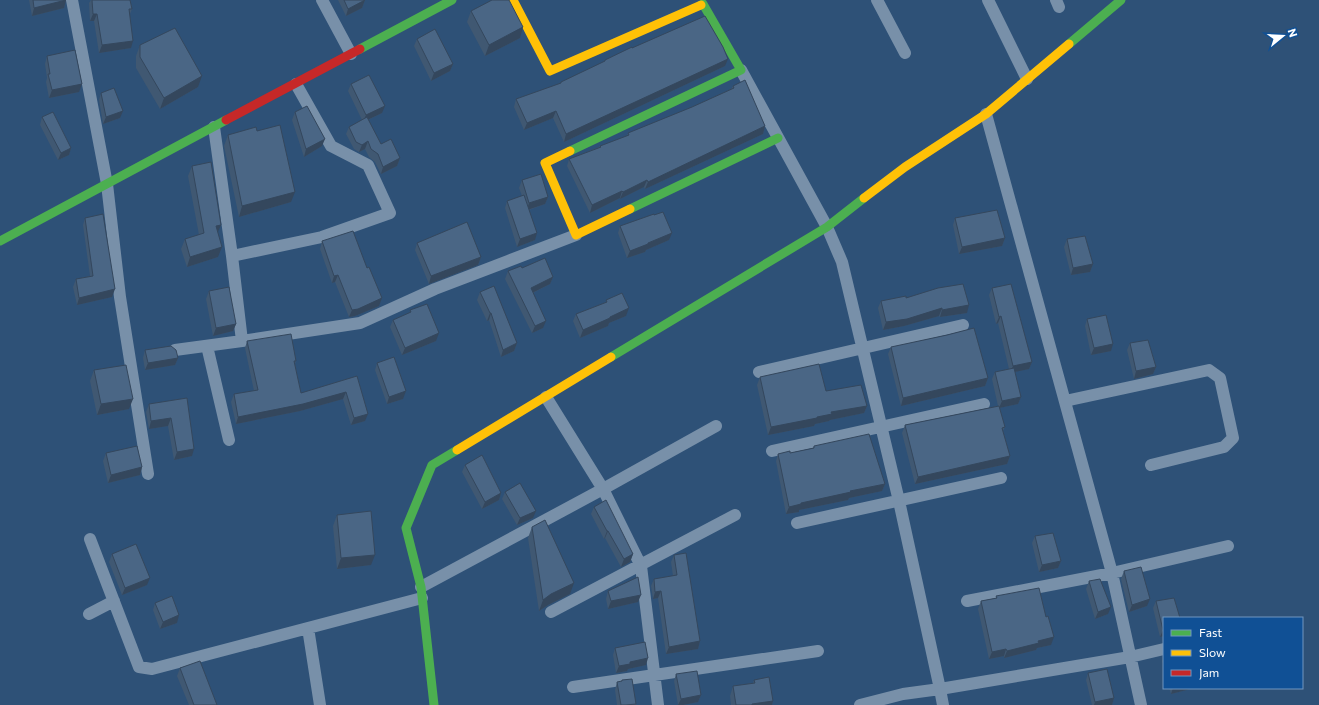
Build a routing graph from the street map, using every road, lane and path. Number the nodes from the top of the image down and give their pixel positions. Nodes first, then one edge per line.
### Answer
1 (72, 0) edge
2 (322, 0) edge
3 (452, 0) edge
4 (513, 0) edge
5 (877, 0) edge
6 (988, 0) edge
7 (1121, 0) edge
8 (707, 2) edge
9 (905, 53) dead end
10 (352, 54) junction
11 (741, 70) junction
12 (1027, 79) junction
13 (296, 84) junction
14 (986, 114) junction
15 (214, 127) junction
16 (778, 138) junction
17 (107, 184) junction
18 (827, 227) junction
19 (576, 235) junction
20 (0, 242) edge
21 (232, 256) junction
22 (963, 325) dead end
23 (242, 341) junction
24 (207, 346) junction
25 (863, 348) junction
26 (175, 350) edge
27 (759, 372) dead end
28 (546, 396) junction
29 (1065, 401) junction
30 (984, 404) dead end
31 (716, 426) dead end
32 (882, 427) junction
33 (229, 440) dead end
34 (772, 451) dead end
35 (1151, 465) dead end
36 (148, 474) dead end
37 (1001, 478) dead end
38 (603, 489) junction
39 (899, 501) junction
40 (735, 515) dead end
41 (797, 523) dead end
42 (90, 539) dead end
43 (1228, 546) dead end
44 (641, 566) junction
45 (1112, 573) junction
46 (421, 592) junction
47 (967, 601) dead end
48 (114, 602) junction
49 (551, 612) dead end
50 (89, 614) dead end
51 (308, 628) junction
52 (1163, 649) edge
53 (818, 651) dead end
54 (1130, 657) junction
55 (654, 676) junction
56 (573, 687) dead end
57 (940, 689) junction
58 (320, 705) edge
59 (434, 705) edge
60 (658, 705) edge
61 (860, 705) edge
62 (943, 705) edge
63 (1141, 705) edge

1 - 17 street
2 - 10 street
3 - 10 street
4 - 8 street
5 - 9 street
6 - 12 street
7 - 12 street
8 - 11 street
10 - 13 street
11 - 16 street
11 - 19 street
12 - 14 street
13 - 15 street
13 - 21 street
14 - 18 street
14 - 29 street
15 - 17 street
15 - 21 street
16 - 18 street
16 - 19 street
17 - 20 street
17 - 36 street
18 - 25 street
18 - 28 street
19 - 23 street
21 - 23 street
22 - 25 street
23 - 24 street
24 - 26 street
24 - 33 street
25 - 27 street
25 - 32 street
28 - 38 street
28 - 46 street
29 - 35 street
29 - 45 street
30 - 32 street
31 - 38 street
32 - 34 street
32 - 39 street
37 - 39 street
38 - 44 street
38 - 46 street
39 - 41 street
39 - 57 street
40 - 44 street
42 - 48 street
43 - 45 street
44 - 49 street
44 - 55 street
45 - 47 street
45 - 54 street
46 - 51 street
46 - 59 street
48 - 50 street
48 - 51 street
51 - 58 street
52 - 54 street
53 - 55 street
54 - 57 street
54 - 63 street
55 - 56 street
55 - 60 street
57 - 61 street
57 - 62 street

